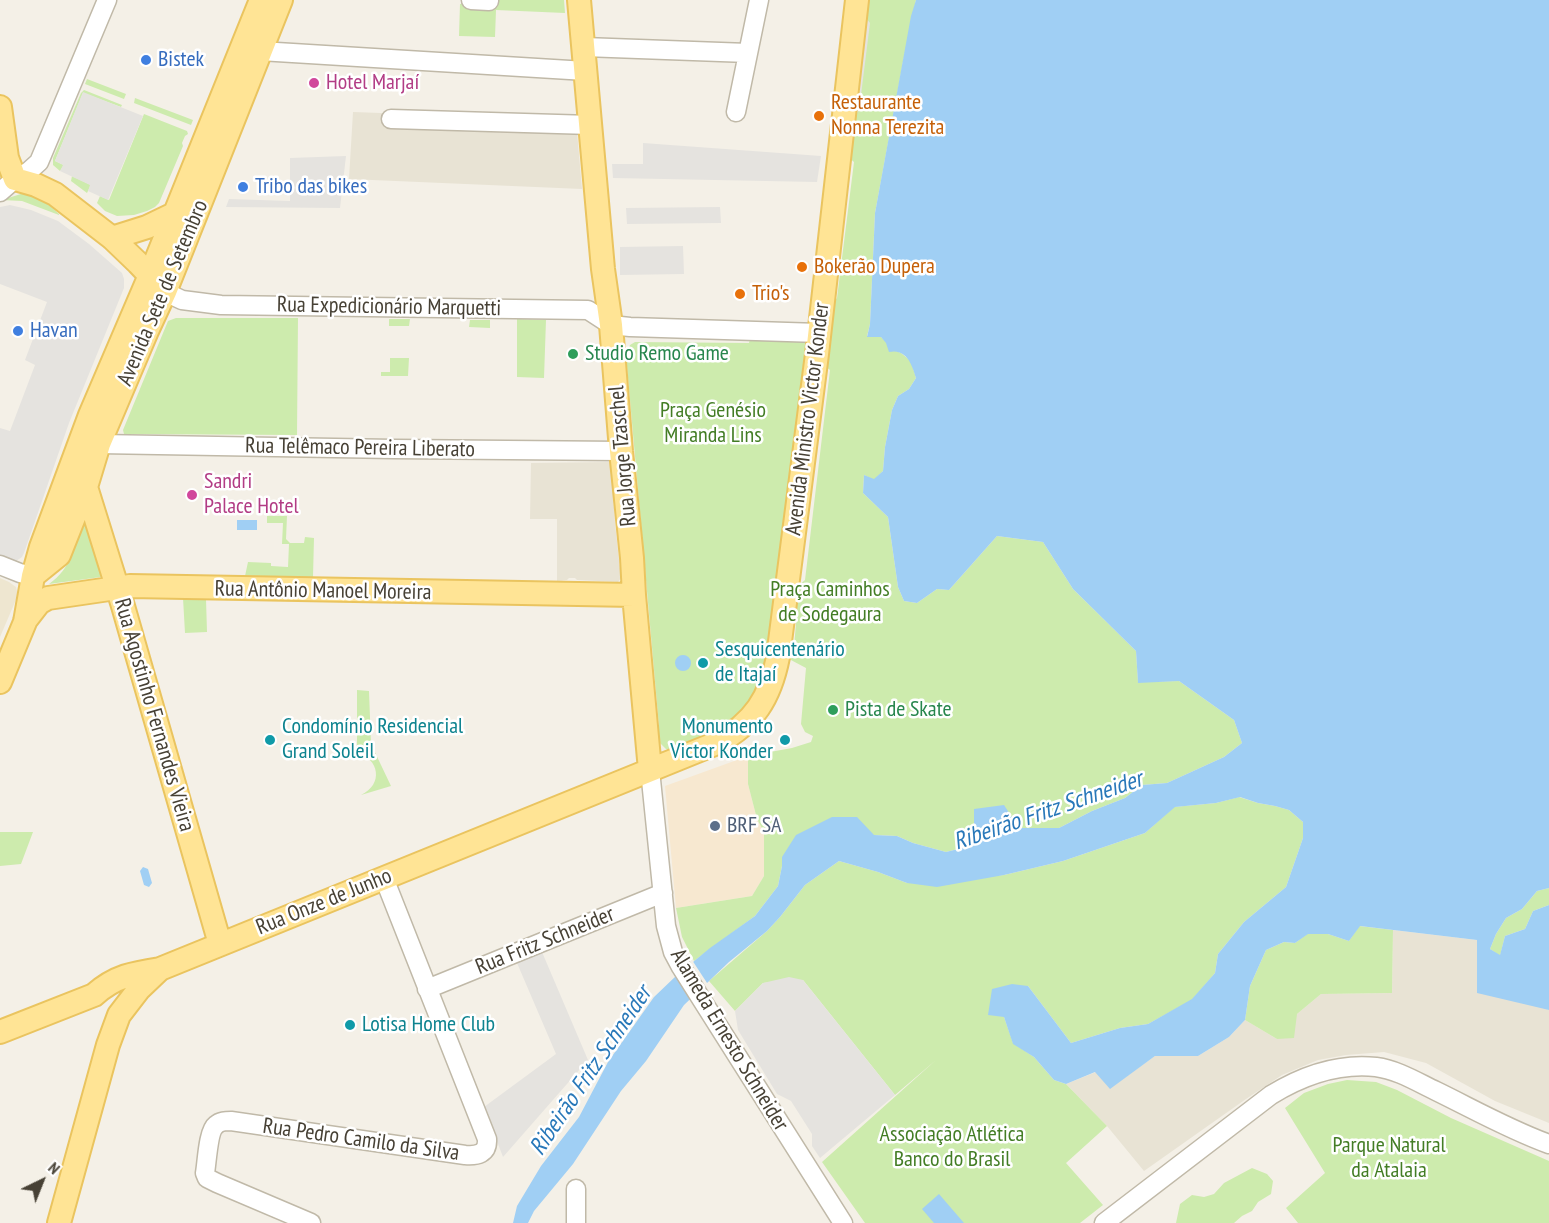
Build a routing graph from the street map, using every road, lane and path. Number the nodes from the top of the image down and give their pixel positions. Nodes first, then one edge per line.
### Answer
1 (107, 0) edge
2 (261, 0) edge
3 (281, 0) edge
4 (471, 0) edge
5 (489, 0) edge
6 (579, 0) edge
7 (759, 0) edge
8 (858, 0) edge
9 (584, 47) junction
10 (260, 51) junction
11 (748, 53) junction
12 (586, 71) junction
13 (0, 107) edge
14 (736, 112) dead end
15 (391, 119) dead end
16 (591, 125) junction
17 (4, 171) edge
18 (174, 214) junction
19 (112, 238) junction
20 (150, 275) junction
21 (165, 292) junction
22 (611, 325) junction
23 (819, 333) junction
24 (99, 444) junction
25 (621, 451) junction
26 (86, 487) junction
27 (0, 565) edge
28 (33, 576) junction
29 (117, 588) junction
30 (634, 596) junction
31 (25, 622) junction
32 (0, 682) edge
33 (650, 770) junction
34 (384, 878) junction
35 (663, 893) junction
36 (220, 944) junction
37 (160, 969) junction
38 (427, 989) junction
39 (94, 995) junction
40 (119, 1015) junction
41 (0, 1032) edge
42 (1549, 1144) edge
43 (576, 1189) dead end
44 (59, 1223) edge
45 (311, 1223) edge
46 (576, 1223) edge
47 (843, 1223) edge
48 (1104, 1223) edge

1 - 17 street
2 - 18 main road, Avenida Sete de Setembro
3 - 10 main road, Avenida Sete de Setembro
4 - 5 street
6 - 9 main road, Rua Jorge Tzaschel
7 - 11 street
8 - 23 main road, Avenida Ministro Victor Konder
9 - 11 street
9 - 12 main road, Rua Jorge Tzaschel
10 - 12 street
10 - 21 main road, Avenida Sete de Setembro
11 - 14 street
12 - 16 main road, Rua Jorge Tzaschel
13 - 17 main road
15 - 16 street
16 - 22 main road, Rua Jorge Tzaschel
17 - 19 main road
18 - 19 main road
18 - 20 main road, Avenida Sete de Setembro
19 - 20 main road
20 - 21 main road
20 - 28 main road, Avenida Sete de Setembro
21 - 22 street, Rua Expedicionário Marquetti
21 - 24 main road, Avenida Sete de Setembro
22 - 23 street
22 - 25 main road, Rua Jorge Tzaschel
23 - 33 main road, Avenida Ministro Victor Konder
24 - 25 street, Rua Telêmaco Pereira Liberato
24 - 26 main road, Avenida Sete de Setembro
25 - 30 main road, Rua Jorge Tzaschel
26 - 28 main road, Avenida Sete de Setembro
26 - 29 main road, Rua Agostinho Fernandes Vieira
27 - 28 street
28 - 31 main road, Avenida Sete de Setembro
29 - 30 main road, Rua Antônio Manoel Moreira
29 - 31 main road, Rua Antônio Manoel Moreira
29 - 36 main road, Rua Agostinho Fernandes Vieira
30 - 33 main road, Rua Jorge Tzaschel
31 - 32 main road, Avenida Sete de Setembro
33 - 34 main road, Rua Onze de Junho
33 - 35 street, Alameda Ernesto Schneider
34 - 36 main road, Rua Onze de Junho
34 - 38 street, Rua Pedro Camilo da Silva
35 - 38 street, Rua Fritz Schneider
35 - 47 street, Alameda Ernesto Schneider
36 - 37 main road, Rua Onze de Junho
37 - 39 main road, Rua Onze de Junho
37 - 40 main road
38 - 45 street, Rua Pedro Camilo da Silva
39 - 40 main road
39 - 41 main road, Rua Onze de Junho
40 - 44 main road
42 - 48 street
43 - 46 street

